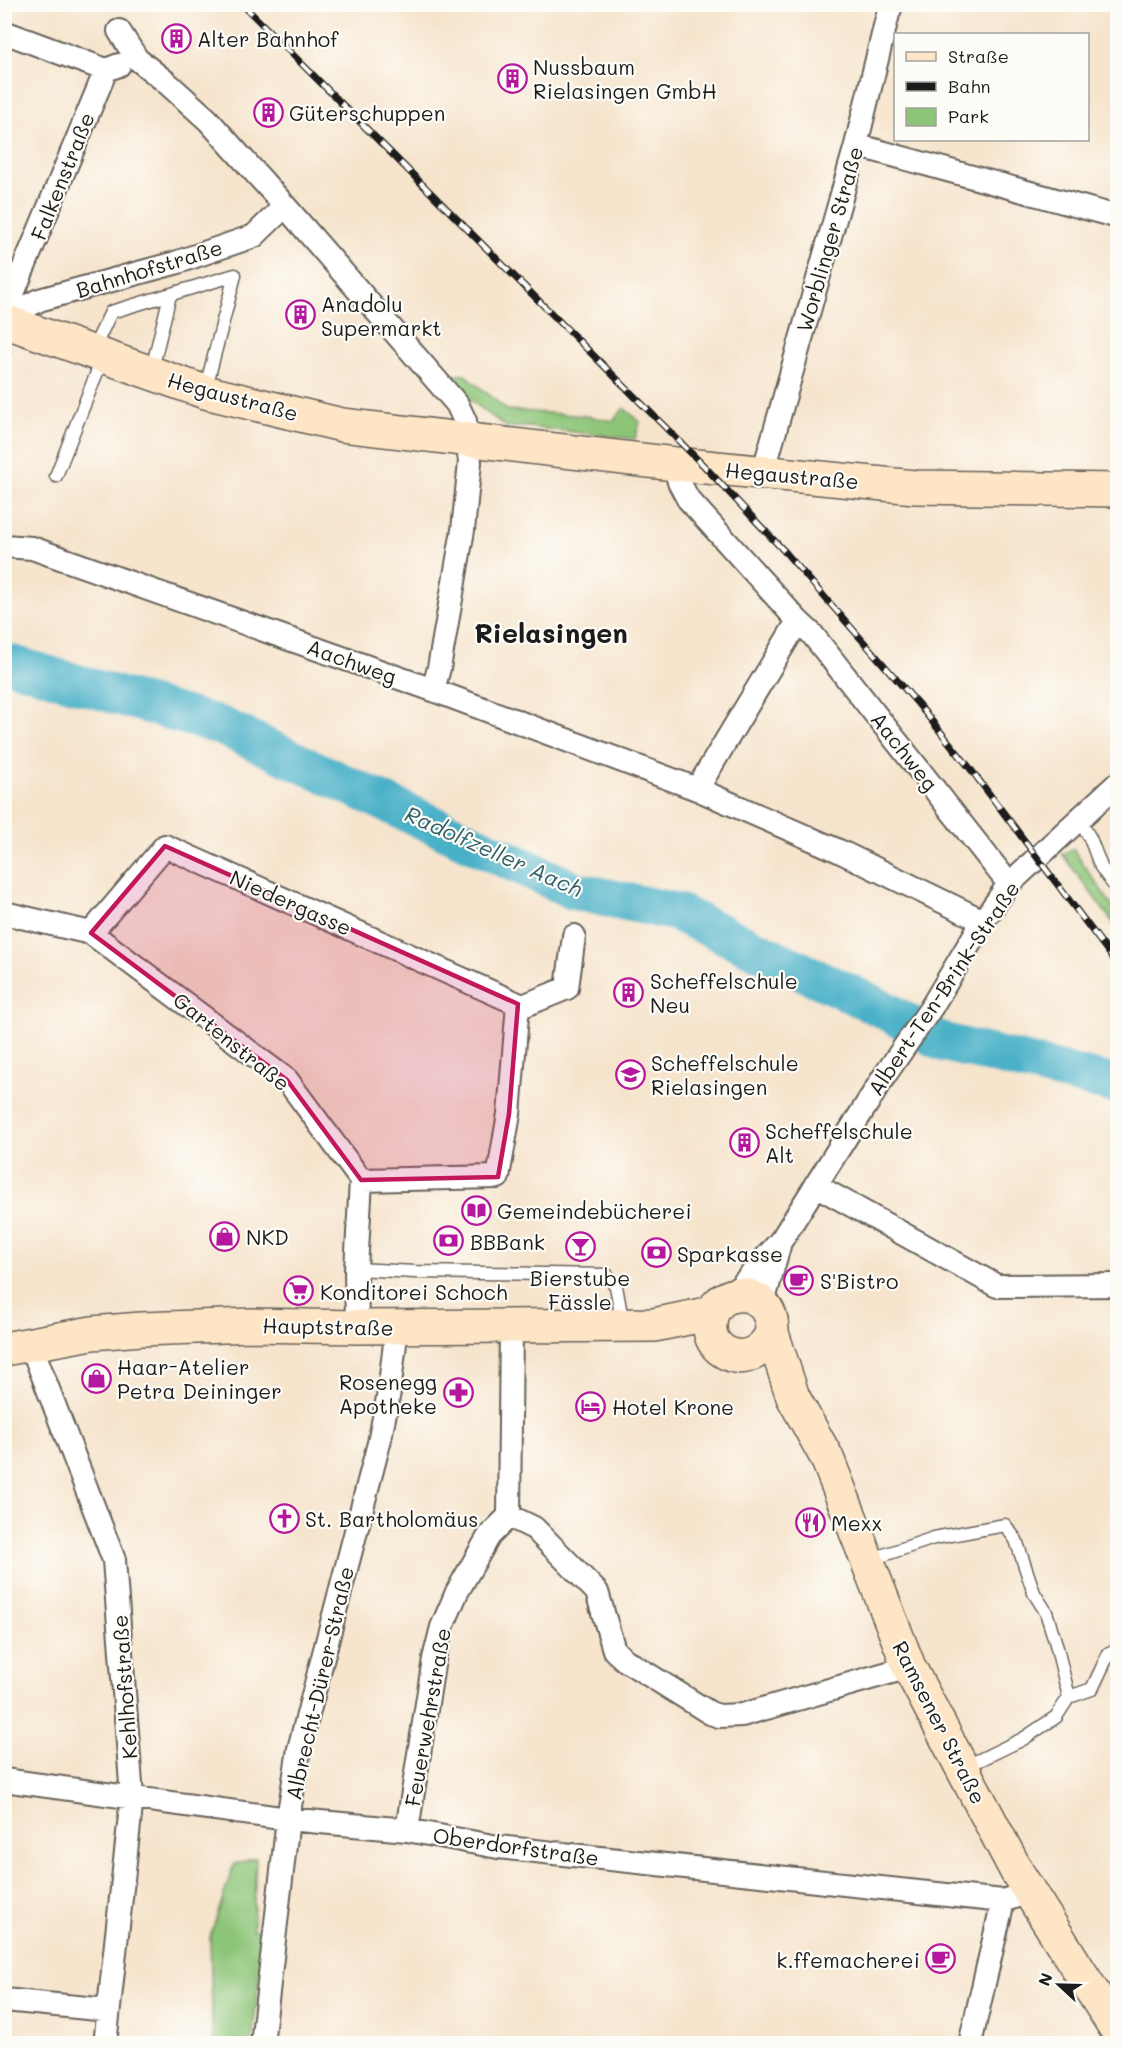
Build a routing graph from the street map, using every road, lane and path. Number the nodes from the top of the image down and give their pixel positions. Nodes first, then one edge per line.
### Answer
1 (892, 4) edge
2 (118, 31) dead end
3 (4, 32) edge
4 (137, 59) junction
5 (106, 70) junction
6 (856, 145) junction
7 (285, 206) junction
8 (1118, 217) edge
9 (170, 295) junction
10 (4, 318) edge
11 (97, 355) junction
12 (151, 374) junction
13 (205, 392) junction
14 (469, 440) junction
15 (675, 464) junction
16 (763, 473) junction
17 (56, 476) dead end
18 (1118, 490) edge
19 (4, 546) edge
20 (798, 621) junction
21 (433, 690) junction
22 (1118, 783) edge
23 (697, 789) junction
24 (1078, 818) junction
25 (1009, 884) junction
26 (1118, 891) edge
27 (4, 913) edge
28 (983, 921) junction
29 (91, 933) junction
30 (574, 936) dead end
31 (518, 1008) junction
32 (361, 1180) junction
33 (815, 1185) junction
34 (782, 1239) junction
35 (356, 1269) junction
36 (1118, 1285) edge
37 (739, 1324) junction
38 (639, 1325) junction
39 (511, 1326) junction
40 (357, 1327) junction
41 (397, 1327) junction
42 (18, 1347) edge
43 (509, 1516) junction
44 (867, 1561) junction
45 (1118, 1649) edge
46 (909, 1667) junction
47 (1069, 1697) junction
48 (962, 1769) junction
49 (4, 1780) edge
50 (132, 1797) junction
51 (288, 1819) junction
52 (407, 1830) junction
53 (1016, 1896) junction
54 (4, 2000) edge
55 (108, 2010) junction
56 (1118, 2032) edge
57 (105, 2043) edge
58 (262, 2043) edge
59 (970, 2043) edge

1 - 6 street, Worblinger Straße
2 - 4 street
3 - 5 street
4 - 5 street
4 - 7 street
5 - 10 street, Falkenstraße
6 - 8 street
6 - 16 street, Worblinger Straße
7 - 10 street, Bahnhofstraße
7 - 14 street
9 - 11 lane
9 - 12 lane
9 - 13 lane
10 - 11 main road, Hegaustraße
11 - 12 main road, Hegaustraße
11 - 17 lane
12 - 13 main road, Hegaustraße
13 - 14 main road, Hegaustraße
14 - 15 main road, Hegaustraße
14 - 21 street
15 - 16 main road, Hegaustraße
15 - 20 street, Aachweg
16 - 18 main road, Hegaustraße
19 - 21 street, Aachweg
20 - 23 street
20 - 25 street, Aachweg
21 - 23 street, Aachweg
22 - 24 street, Albert-Ten-Brink-Straße
23 - 28 street, Aachweg
24 - 25 street, Albert-Ten-Brink-Straße
24 - 26 lane
25 - 28 street, Albert-Ten-Brink-Straße
27 - 29 street, Gartenstraße
28 - 33 street, Albert-Ten-Brink-Straße
29 - 31 street, Niedergasse
29 - 32 street, Gartenstraße
30 - 31 street
31 - 32 street
32 - 35 street
33 - 34 street, Albert-Ten-Brink-Straße
33 - 36 street
34 - 37 street, Albert-Ten-Brink-Straße
34 - 37 street, Albert-Ten-Brink-Straße
35 - 38 lane
35 - 40 street
37 - 38 main road, Hauptstraße
37 - 44 main road, Ramsener Straße
38 - 39 main road, Hauptstraße
39 - 41 main road, Hauptstraße
39 - 43 street
40 - 41 main road, Hauptstraße
40 - 42 main road, Hauptstraße
41 - 51 street, Albrecht-Dürer-Straße
42 - 50 street, Kehlhofstraße
43 - 46 street
43 - 52 street, Feuerwehrstraße
44 - 46 main road, Ramsener Straße
44 - 47 lane
45 - 47 lane
46 - 48 main road, Ramsener Straße
47 - 48 lane
48 - 53 main road, Ramsener Straße
49 - 50 street, Oberdorfstraße
50 - 51 street, Oberdorfstraße
50 - 55 street, Kehlhofstraße
51 - 52 street, Oberdorfstraße
51 - 58 street, Albrecht-Dürer-Straße
52 - 53 street, Oberdorfstraße
53 - 56 main road, Ramsener Straße
53 - 59 street
54 - 55 street
55 - 57 street, Kehlhofstraße

